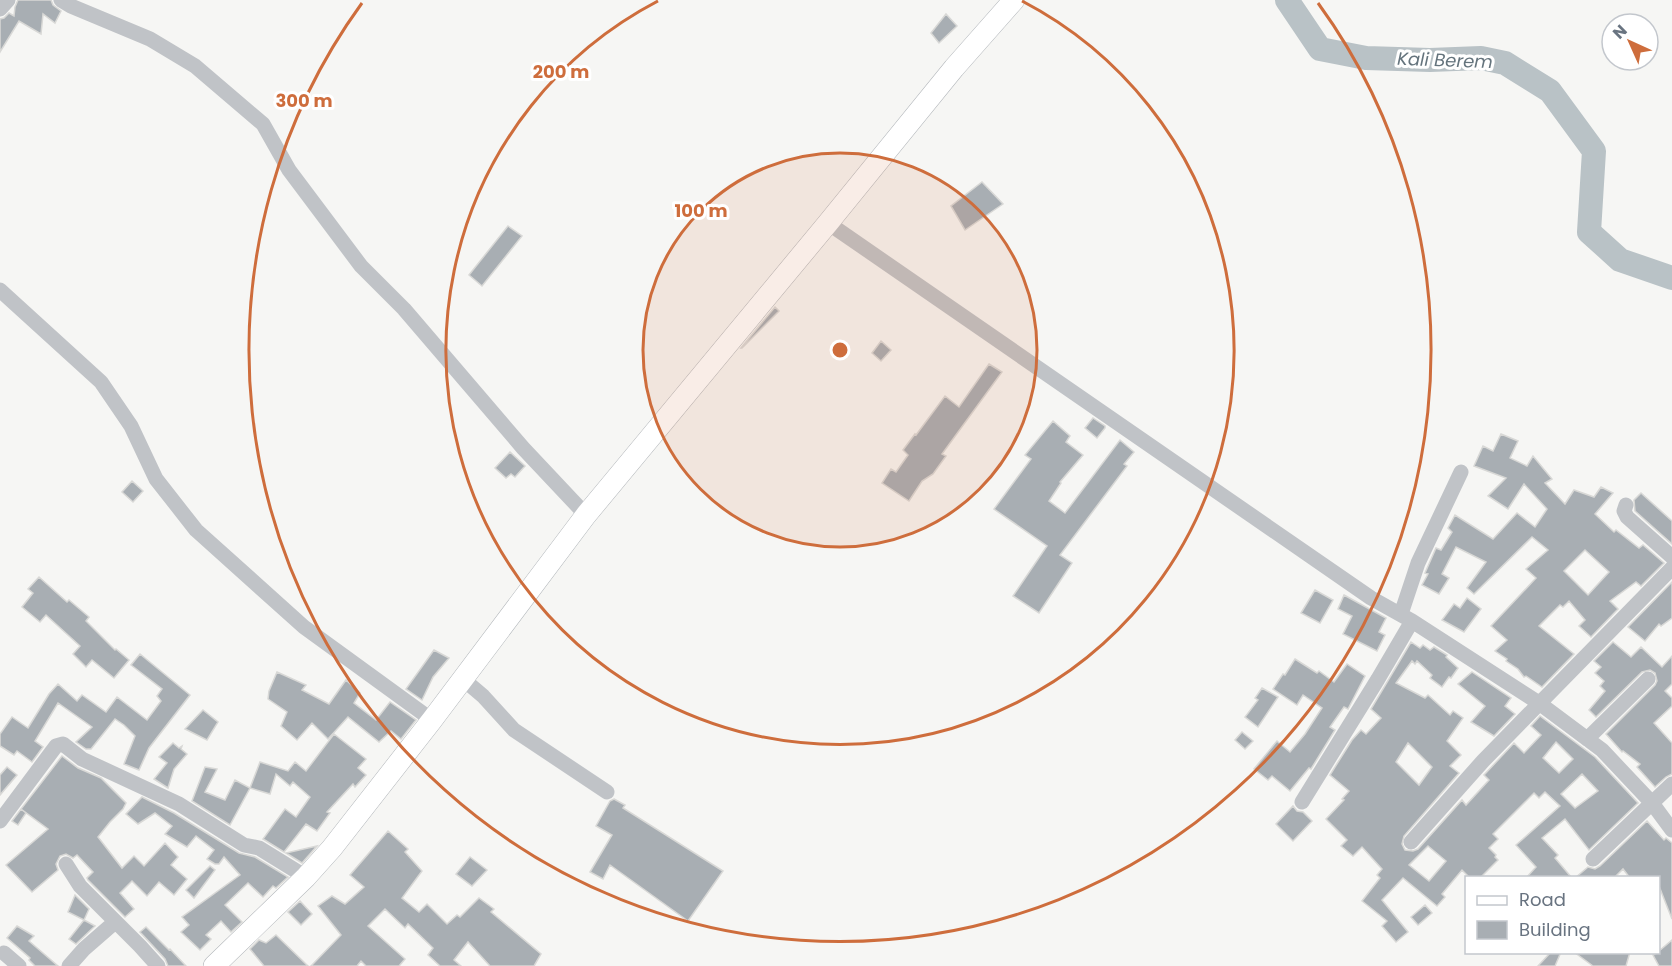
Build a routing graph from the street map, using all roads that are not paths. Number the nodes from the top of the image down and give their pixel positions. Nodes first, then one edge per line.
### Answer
1 (8, 0) edge
2 (61, 0) edge
3 (1014, 0) edge
4 (0, 9) edge
5 (828, 223) junction
6 (0, 290) edge
7 (1461, 472) dead end
8 (1626, 505) dead end
9 (586, 515) junction
10 (1672, 557) edge
11 (1672, 568) edge
12 (1407, 618) junction
13 (463, 679) junction
14 (1648, 679) dead end
15 (1539, 703) junction
16 (432, 720) junction
17 (1587, 739) junction
18 (1672, 784) edge
19 (607, 792) dead end
20 (1302, 802) dead end
21 (1652, 803) junction
22 (0, 821) edge
23 (1672, 830) edge
24 (1411, 842) dead end
25 (1593, 859) dead end
26 (66, 864) dead end
27 (306, 877) junction
28 (115, 922) junction
29 (4, 953) dead end
30 (19, 966) edge
31 (69, 966) edge
32 (158, 966) edge
33 (214, 966) edge

1 - 4 street
2 - 9 street
3 - 5 main road
5 - 9 main road
5 - 12 street
6 - 16 street
7 - 12 street
8 - 10 street
9 - 13 main road
11 - 15 street
12 - 15 street
12 - 20 street
13 - 16 main road
13 - 19 street
14 - 17 street
15 - 17 street
15 - 24 street
16 - 27 main road
17 - 21 street
18 - 21 street
21 - 23 street
21 - 25 street
22 - 27 street
26 - 28 street
27 - 33 main road
28 - 31 street
28 - 32 street
29 - 30 street

